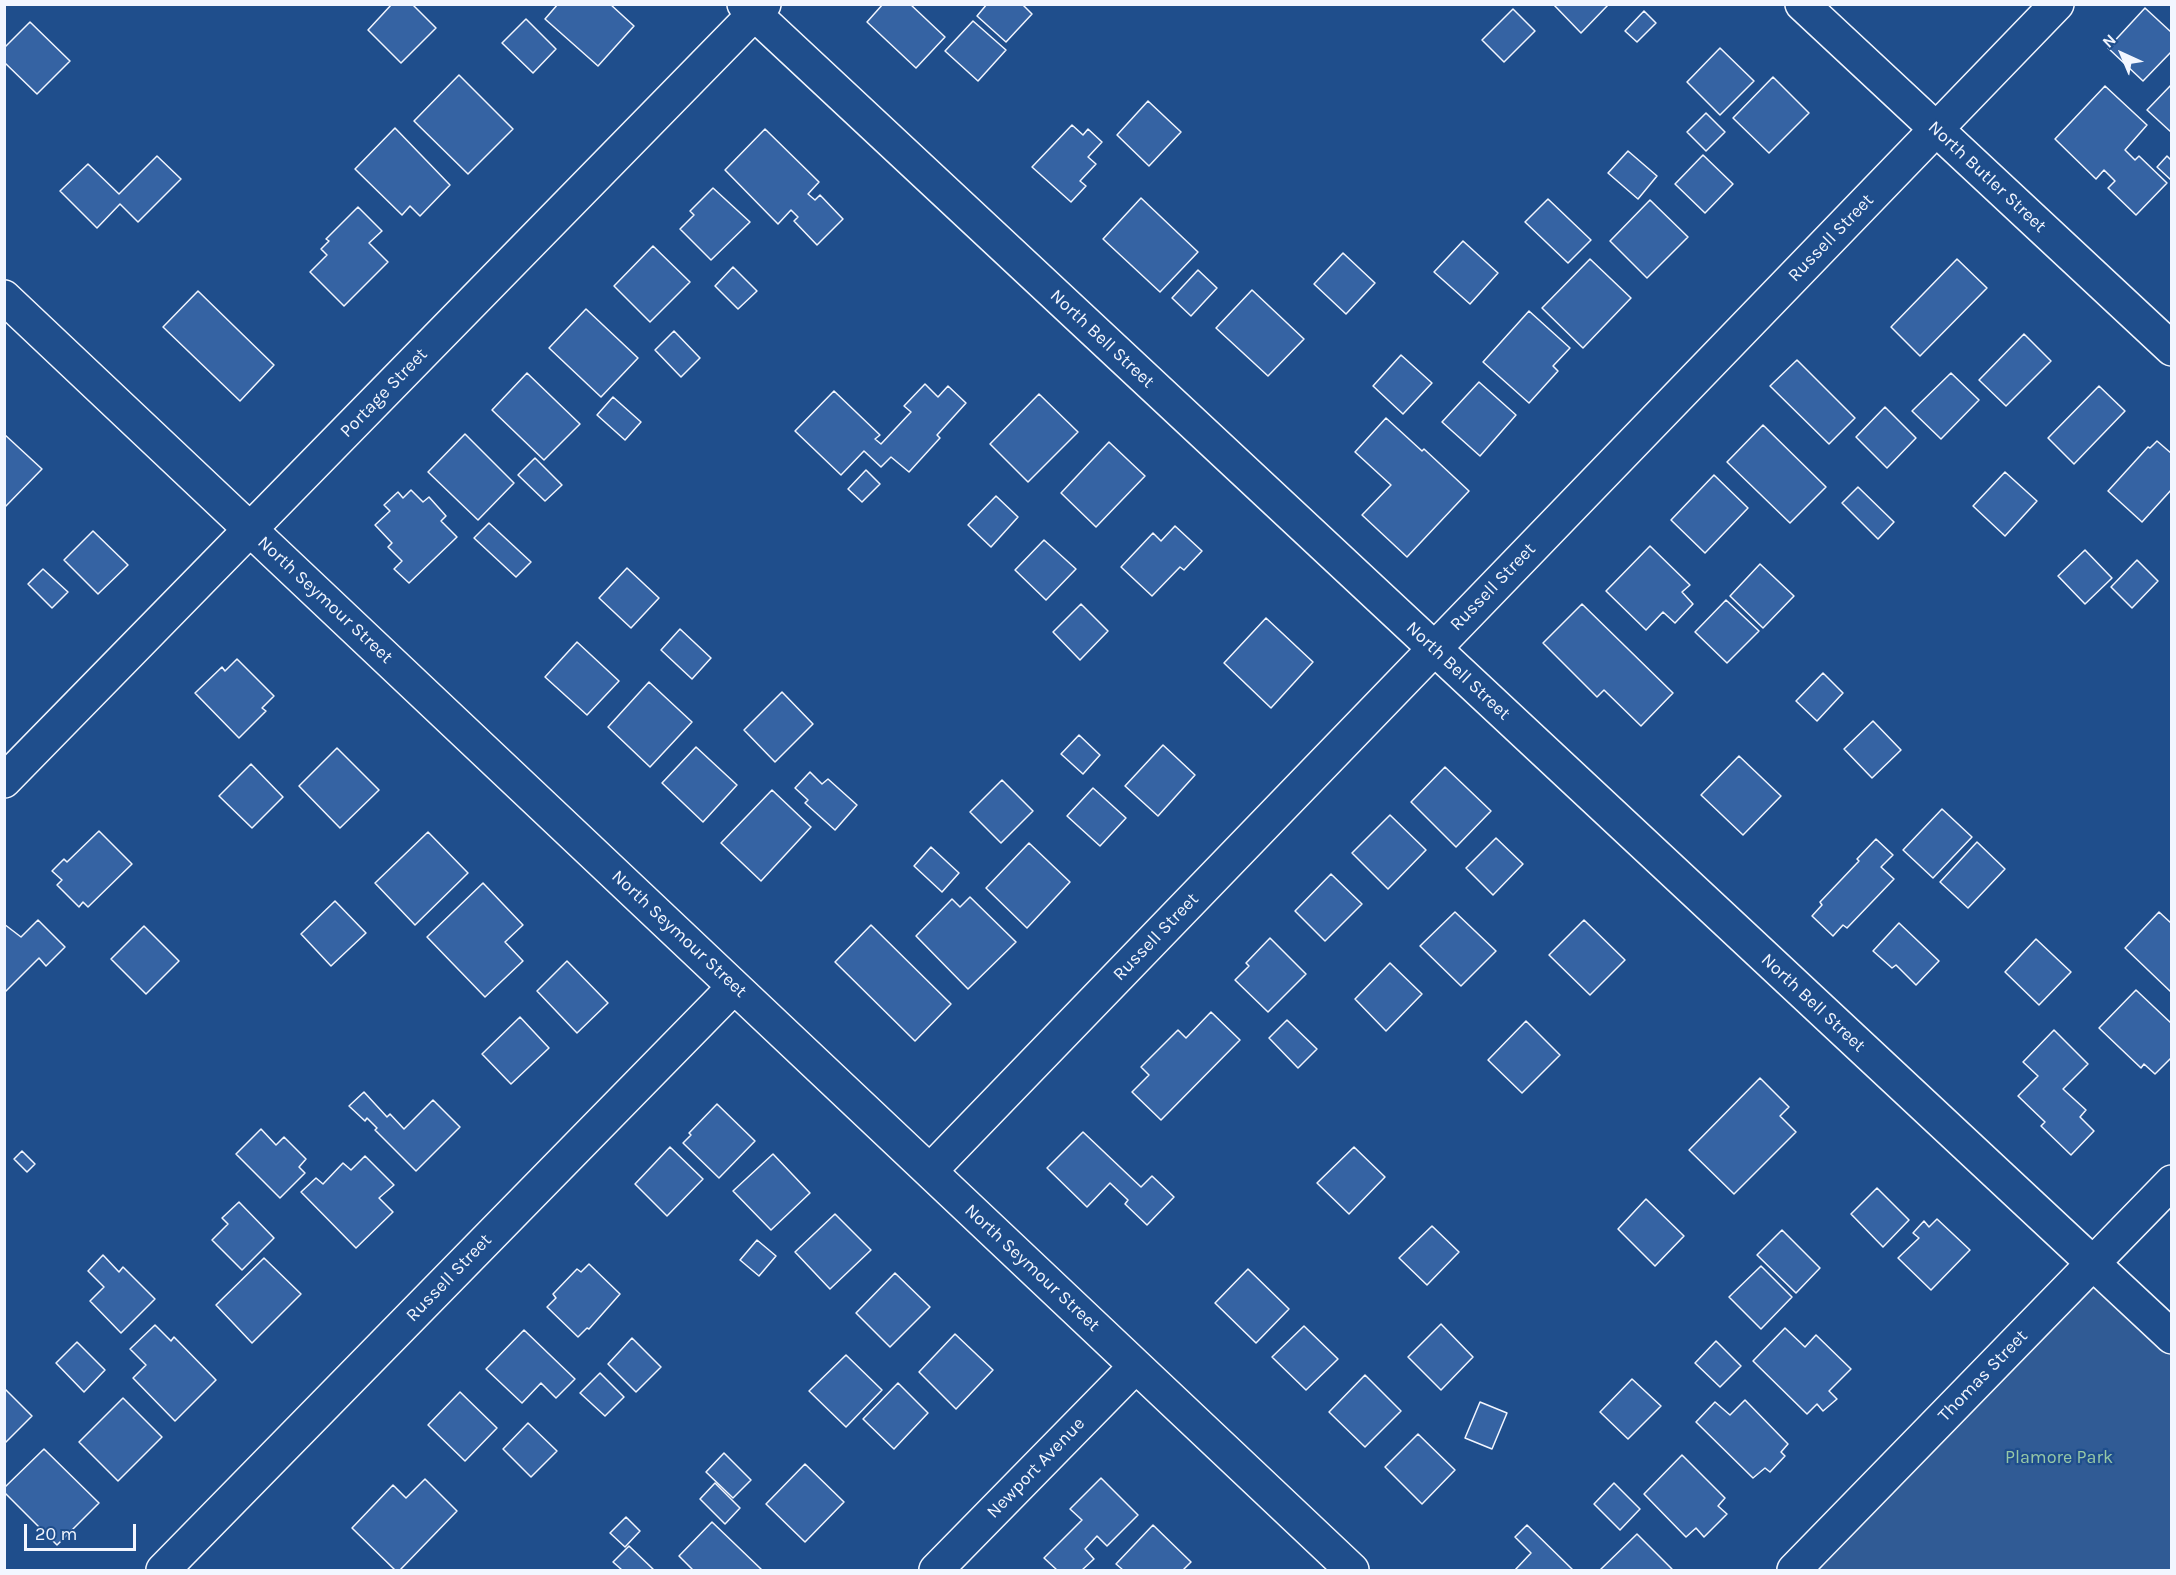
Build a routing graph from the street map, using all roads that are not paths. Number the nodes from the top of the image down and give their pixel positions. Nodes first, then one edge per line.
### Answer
1 (1802, 4) edge
2 (2057, 4) edge
3 (754, 8) edge
4 (1936, 130) junction
5 (4, 297) edge
6 (2172, 349) edge
7 (251, 530) junction
8 (1434, 649) junction
9 (4, 781) edge
10 (735, 987) junction
11 (930, 1171) junction
12 (2172, 1182) edge
13 (2092, 1263) junction
14 (2172, 1337) edge
15 (1136, 1366) junction
16 (163, 1570) edge
17 (936, 1570) edge
18 (1353, 1570) edge
19 (1794, 1570) edge

1 - 4 street, North Butler Street
2 - 4 street, Russell Street
3 - 7 street, Portage Street
3 - 8 street, North Bell Street
4 - 6 street, North Butler Street
4 - 8 street, Russell Street
5 - 7 street, North Seymour Street
7 - 9 street, Portage Street
7 - 10 street, North Seymour Street
8 - 11 street, Russell Street
8 - 13 street, North Bell Street
10 - 11 street, North Seymour Street
10 - 16 street, Russell Street
11 - 15 street, North Seymour Street
12 - 13 street, Thomas Street
13 - 14 street, North Bell Street
13 - 19 street, Thomas Street
15 - 17 street, Newport Avenue
15 - 18 street, North Seymour Street

